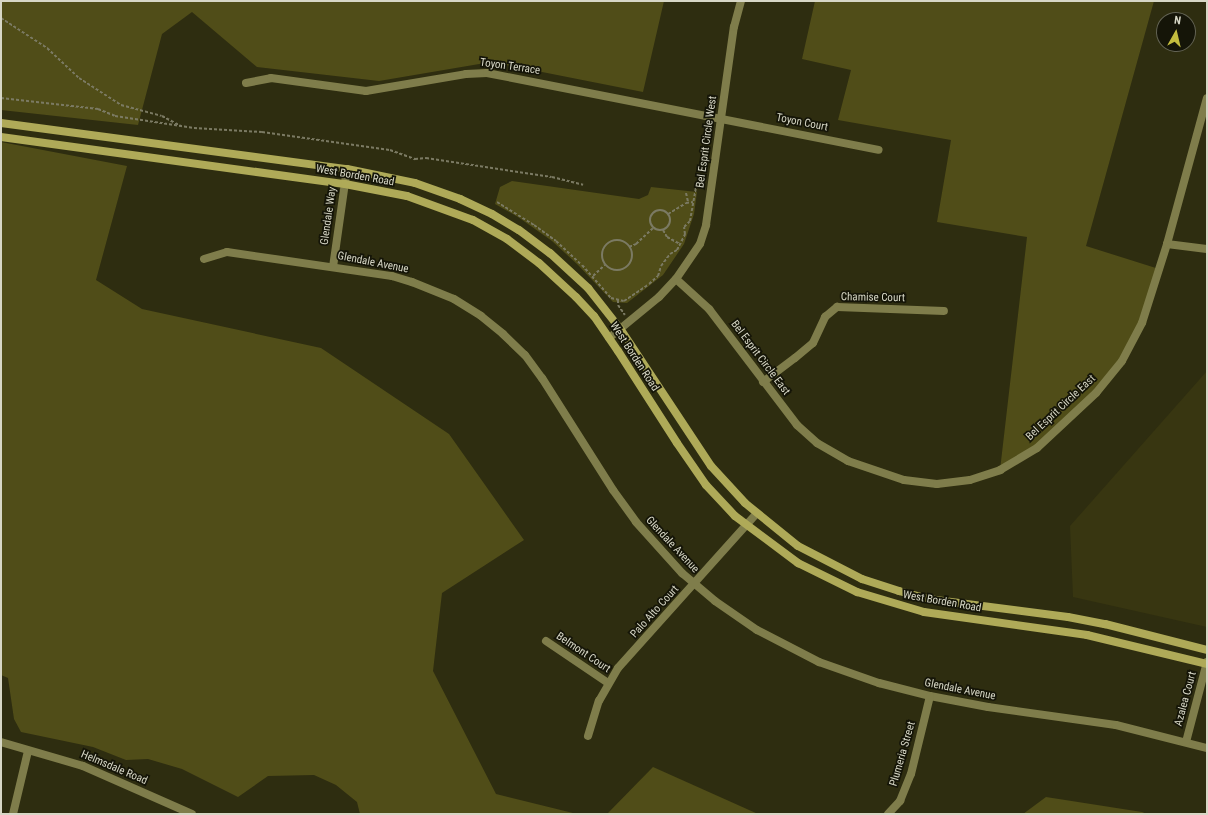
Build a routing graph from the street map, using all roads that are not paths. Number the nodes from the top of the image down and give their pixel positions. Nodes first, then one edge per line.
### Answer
1 (741, 1) edge
2 (246, 83) dead end
3 (1207, 98) edge
4 (722, 118) junction
5 (1, 123) edge
6 (1, 137) edge
7 (879, 150) dead end
8 (347, 169) junction
9 (345, 184) junction
10 (1167, 244) junction
11 (1207, 249) edge
12 (204, 258) dead end
13 (333, 267) junction
14 (676, 279) junction
15 (944, 311) dead end
16 (621, 330) junction
17 (609, 338) junction
18 (763, 382) junction
19 (756, 513) junction
20 (746, 525) junction
21 (694, 584) junction
22 (546, 641) dead end
23 (1207, 650) edge
24 (1207, 664) edge
25 (608, 683) junction
26 (930, 696) junction
27 (588, 736) dead end
28 (1, 742) edge
29 (1186, 742) junction
30 (1207, 748) edge
31 (28, 751) junction
32 (12, 814) edge
33 (192, 814) edge
34 (888, 814) edge

1 - 4 street, Bel Esprit Circle West
2 - 4 street, Toyon Terrace
3 - 10 street, Bel Esprit Circle East
4 - 7 street, Toyon Court
4 - 14 street, Bel Esprit Circle West
5 - 8 main road, West Borden Road
6 - 9 main road, West Borden Road
8 - 9 street, Glendale Way
8 - 16 main road, West Borden Road
9 - 13 street, Glendale Way
9 - 17 main road, West Borden Road
10 - 11 street
10 - 18 street, Bel Esprit Circle East
12 - 13 street, Glendale Avenue
13 - 21 street, Glendale Avenue
14 - 16 street, Bel Esprit Circle West
14 - 18 street, Bel Esprit Circle East
15 - 18 street, Chamise Court
16 - 17 street, Bel Esprit Circle West
16 - 19 main road, West Borden Road
17 - 20 main road, West Borden Road
19 - 20 street, Palo Alto Court
19 - 23 main road, West Borden Road
20 - 21 street, Palo Alto Court
20 - 24 main road, West Borden Road
21 - 25 street, Palo Alto Court
21 - 26 street, Glendale Avenue
22 - 25 street, Belmont Court
24 - 29 street, Azalea Court
25 - 27 street, Palo Alto Court
26 - 29 street, Glendale Avenue
26 - 34 street, Plumeria Street
28 - 31 street, Helmsdale Road
29 - 30 street, Glendale Avenue
31 - 32 street
31 - 33 street, Helmsdale Road

